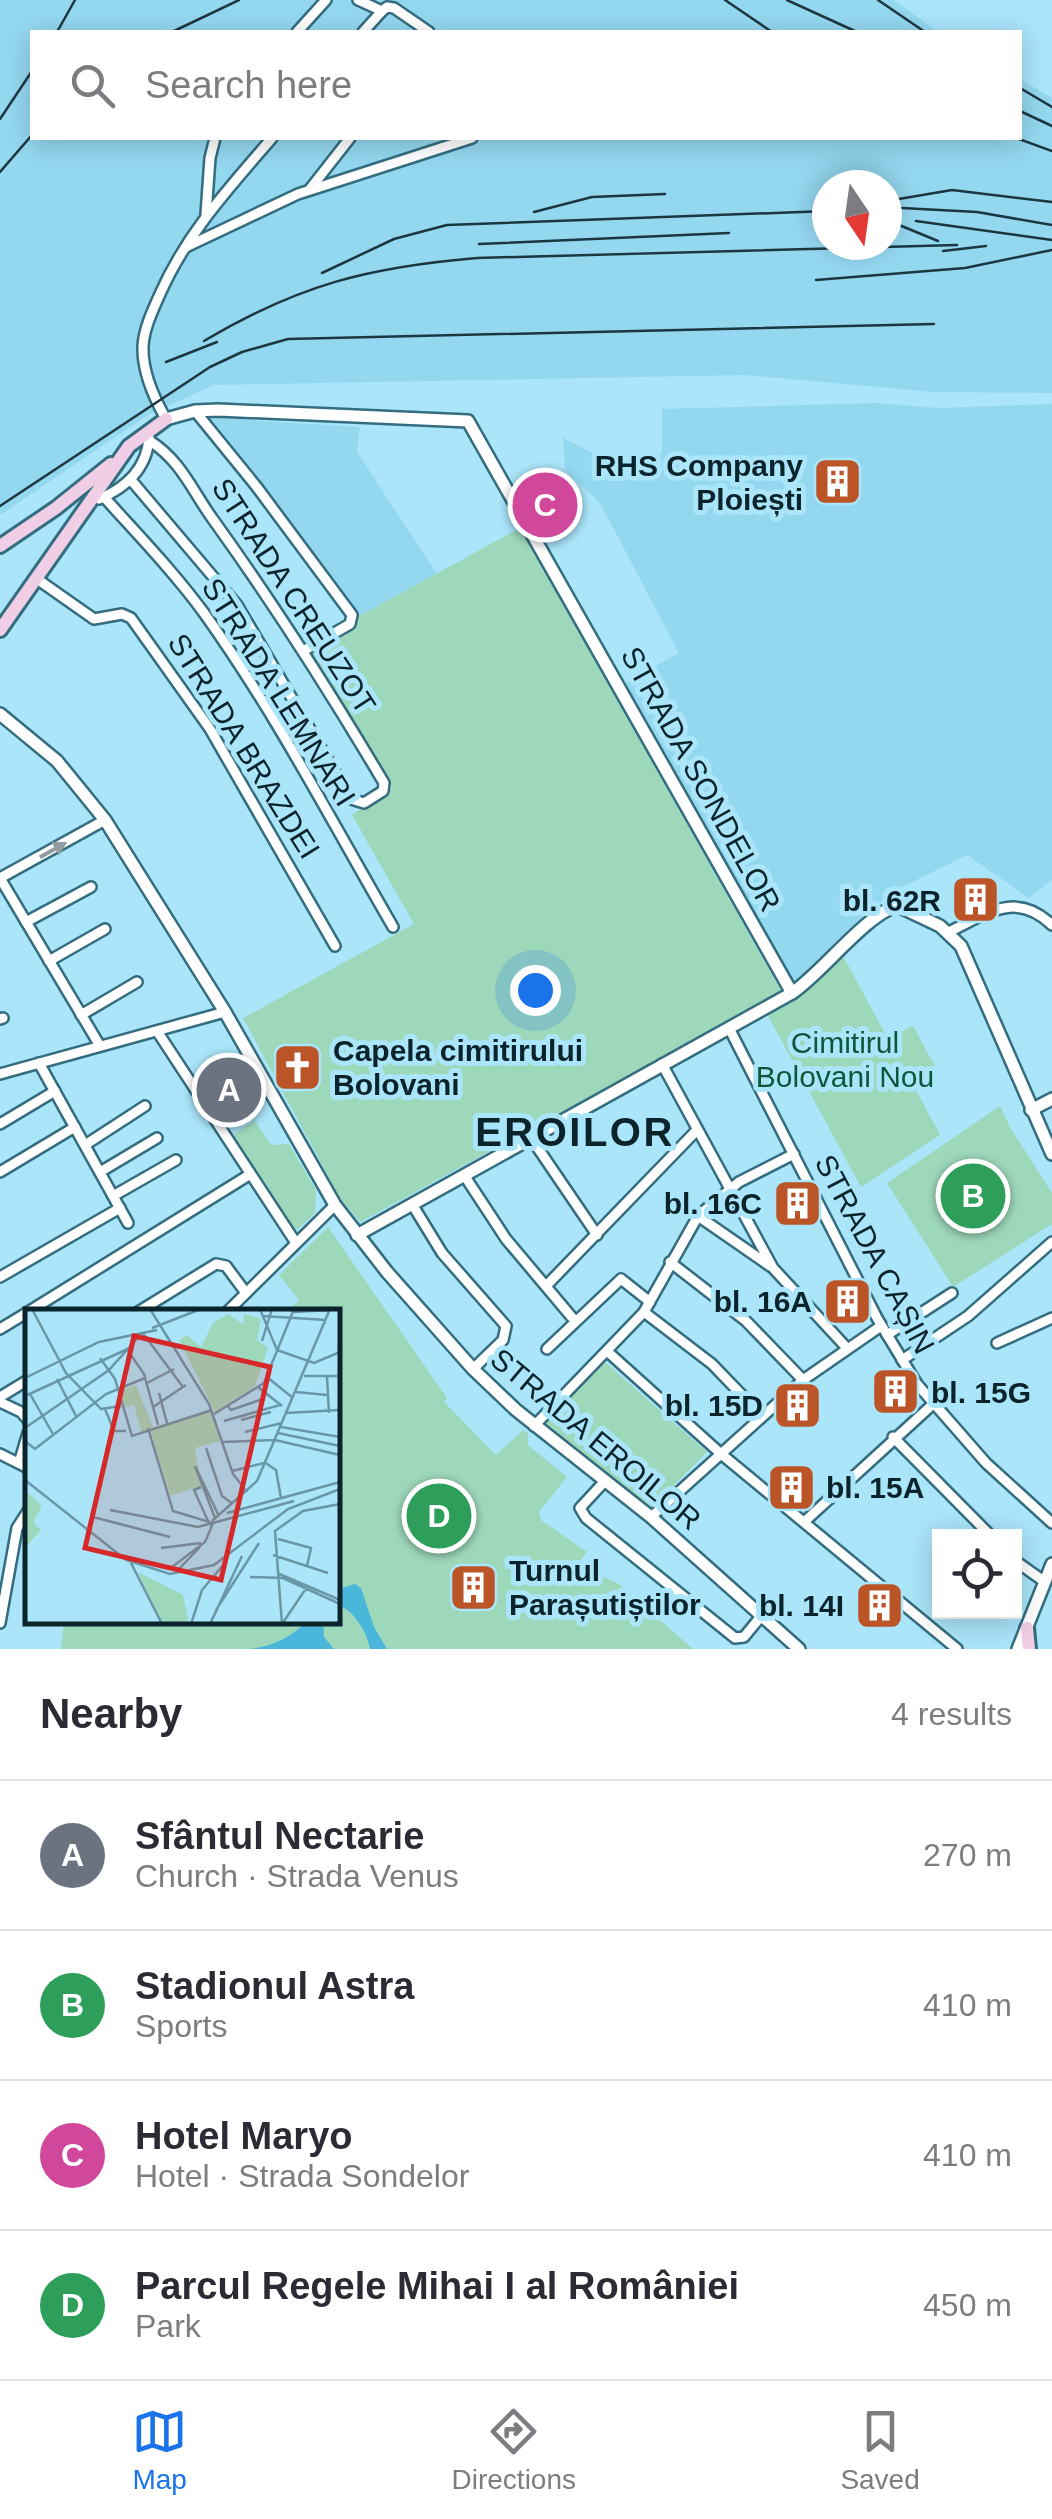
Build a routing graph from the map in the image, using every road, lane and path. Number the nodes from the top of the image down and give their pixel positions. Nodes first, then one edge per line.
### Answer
1 (326, 0) edge
2 (358, 0) edge
3 (382, 12) junction
4 (299, 30) edge
5 (365, 30) edge
6 (426, 30) edge
7 (215, 140) edge
8 (270, 140) edge
9 (348, 140) edge
10 (466, 140) edge
11 (310, 189) junction
12 (206, 214) junction
13 (184, 248) junction
14 (195, 412) junction
15 (166, 419) junction
16 (148, 436) junction
17 (128, 446) junction
18 (132, 480) junction
19 (98, 499) junction
20 (56, 508) junction
21 (71, 530) junction
22 (0, 546) edge
23 (37, 579) junction
24 (0, 630) edge
25 (302, 651) junction
26 (0, 714) edge
27 (104, 820) junction
28 (0, 878) edge
29 (90, 887) dead end
30 (26, 922) junction
31 (1052, 925) edge
32 (394, 926) dead end
33 (105, 929) dead end
34 (949, 932) junction
35 (335, 946) dead end
36 (49, 961) junction
37 (137, 982) dead end
38 (792, 993) junction
39 (226, 1012) junction
40 (81, 1014) junction
41 (729, 1028) junction
42 (157, 1031) junction
43 (100, 1046) junction
44 (39, 1063) junction
45 (662, 1064) junction
46 (0, 1074) edge
47 (55, 1091) junction
48 (1052, 1099) edge
49 (145, 1106) dead end
50 (1031, 1110) junction
51 (0, 1124) edge
52 (75, 1126) junction
53 (696, 1130) junction
54 (158, 1138) dead end
55 (531, 1138) junction
56 (85, 1145) junction
57 (794, 1154) junction
58 (1052, 1154) edge
59 (176, 1160) dead end
60 (0, 1172) edge
61 (100, 1172) junction
62 (249, 1175) junction
63 (464, 1175) junction
64 (728, 1190) junction
65 (114, 1196) junction
66 (412, 1204) junction
67 (335, 1205) junction
68 (120, 1208) junction
69 (698, 1216) junction
70 (128, 1223) dead end
71 (596, 1235) junction
72 (357, 1236) junction
73 (1052, 1242) edge
74 (296, 1243) junction
75 (670, 1262) junction
76 (773, 1268) junction
77 (0, 1277) edge
78 (546, 1286) junction
79 (246, 1293) junction
80 (952, 1293) dead end
81 (647, 1307) junction
82 (33, 1309) edge
83 (143, 1309) edge
84 (230, 1309) edge
85 (25, 1314) edge
86 (1052, 1318) edge
87 (576, 1322) junction
88 (0, 1329) edge
89 (884, 1330) junction
90 (997, 1344) dead end
91 (846, 1348) junction
92 (547, 1349) dead end
93 (608, 1352) junction
94 (902, 1360) junction
95 (473, 1369) junction
96 (803, 1380) junction
97 (25, 1382) edge
98 (0, 1400) edge
99 (932, 1404) junction
100 (762, 1416) junction
101 (25, 1417) edge
102 (534, 1426) junction
103 (893, 1437) junction
104 (720, 1453) junction
105 (0, 1454) edge
106 (23, 1466) edge
107 (604, 1481) junction
108 (25, 1516) edge
109 (650, 1517) junction
110 (804, 1522) junction
111 (1052, 1523) edge
112 (984, 1529) edge
113 (1052, 1565) edge
114 (1022, 1566) edge
115 (4, 1570) edge
116 (1045, 1582) junction
117 (762, 1616) junction
118 (0, 1623) edge
119 (1027, 1628) joint
120 (1027, 1648) edge
121 (799, 1649) edge
122 (957, 1649) edge

1 - 4 street
2 - 3 street
3 - 5 street
3 - 6 street
7 - 12 street
8 - 12 street
9 - 11 street
10 - 11 street
11 - 13 street
12 - 13 street
13 - 15 street
14 - 15 street
14 - 25 street
14 - 38 street, STRADA SONDELOR
15 - 16 main road
16 - 17 main road
16 - 18 street
16 - 25 street, STRADA CREUZOT
17 - 19 main road
17 - 20 main road
18 - 19 street
18 - 25 street, STRADA CREUZOT
19 - 21 main road
19 - 32 street, STRADA LEMNARI
20 - 21 main road
20 - 22 main road
21 - 23 main road
23 - 24 main road
23 - 35 street, STRADA BRAZDEI
26 - 27 street, STRADA EROILOR
28 -> 27 street
27 - 39 street, STRADA EROILOR
28 - 30 street
29 - 30 street
30 - 36 street
31 - 34 street
33 - 36 street
34 - 38 street
34 - 50 street
36 - 40 street
37 - 40 street
38 - 41 street
39 - 42 street
39 - 67 street, STRADA EROILOR
40 - 43 street
41 - 45 street
41 - 57 street, STRADA CAȘIN
42 - 43 street
42 - 62 street
43 - 44 street
44 - 46 street
44 - 47 street
45 - 53 street
45 - 55 street
47 - 51 street
47 - 52 street
48 - 50 street
49 - 56 street
50 - 58 street
52 - 56 street
52 - 60 street
53 - 64 street
53 - 71 street
54 - 61 street
55 - 63 street
55 - 71 street
56 - 61 street
57 - 64 street
57 - 89 street, STRADA CAȘIN
59 - 65 street
61 - 65 street
62 - 74 street
62 - 82 street
63 - 66 street
63 - 78 street
64 - 69 street
64 - 76 street
65 - 68 street
66 - 72 street
66 - 95 street
67 - 72 street, STRADA EROILOR
67 - 74 street
68 - 70 street
68 - 77 street
69 - 75 street
69 - 76 street
71 - 78 street
72 - 95 street, STRADA EROILOR
73 - 94 street
74 - 79 street
75 - 81 street
75 - 96 street
76 - 91 street
78 - 87 street
79 - 83 street
79 - 84 street
80 - 89 street
81 - 87 street
81 - 93 street
81 - 100 street
85 - 88 street
86 - 90 street
87 - 92 street
89 - 91 street
89 - 94 street, STRADA CAȘIN
91 - 96 street
93 - 102 street
93 - 104 street
94 - 99 street, STRADA CAȘIN
95 - 102 street, STRADA EROILOR
96 - 100 street
97 - 98 street
98 - 101 street
99 - 103 street
99 - 111 street, STRADA CAȘIN
100 - 104 street
102 - 107 street, STRADA EROILOR
103 - 110 street
103 - 112 street
104 - 109 street
104 - 110 street
105 - 106 street
107 - 109 street, STRADA EROILOR
107 - 117 street
108 - 115 street
109 - 117 street, STRADA EROILOR
110 - 122 street
113 - 116 street
114 - 116 street
115 - 118 street
116 - 119 street
117 - 121 street, STRADA EROILOR
119 - 120 main road

